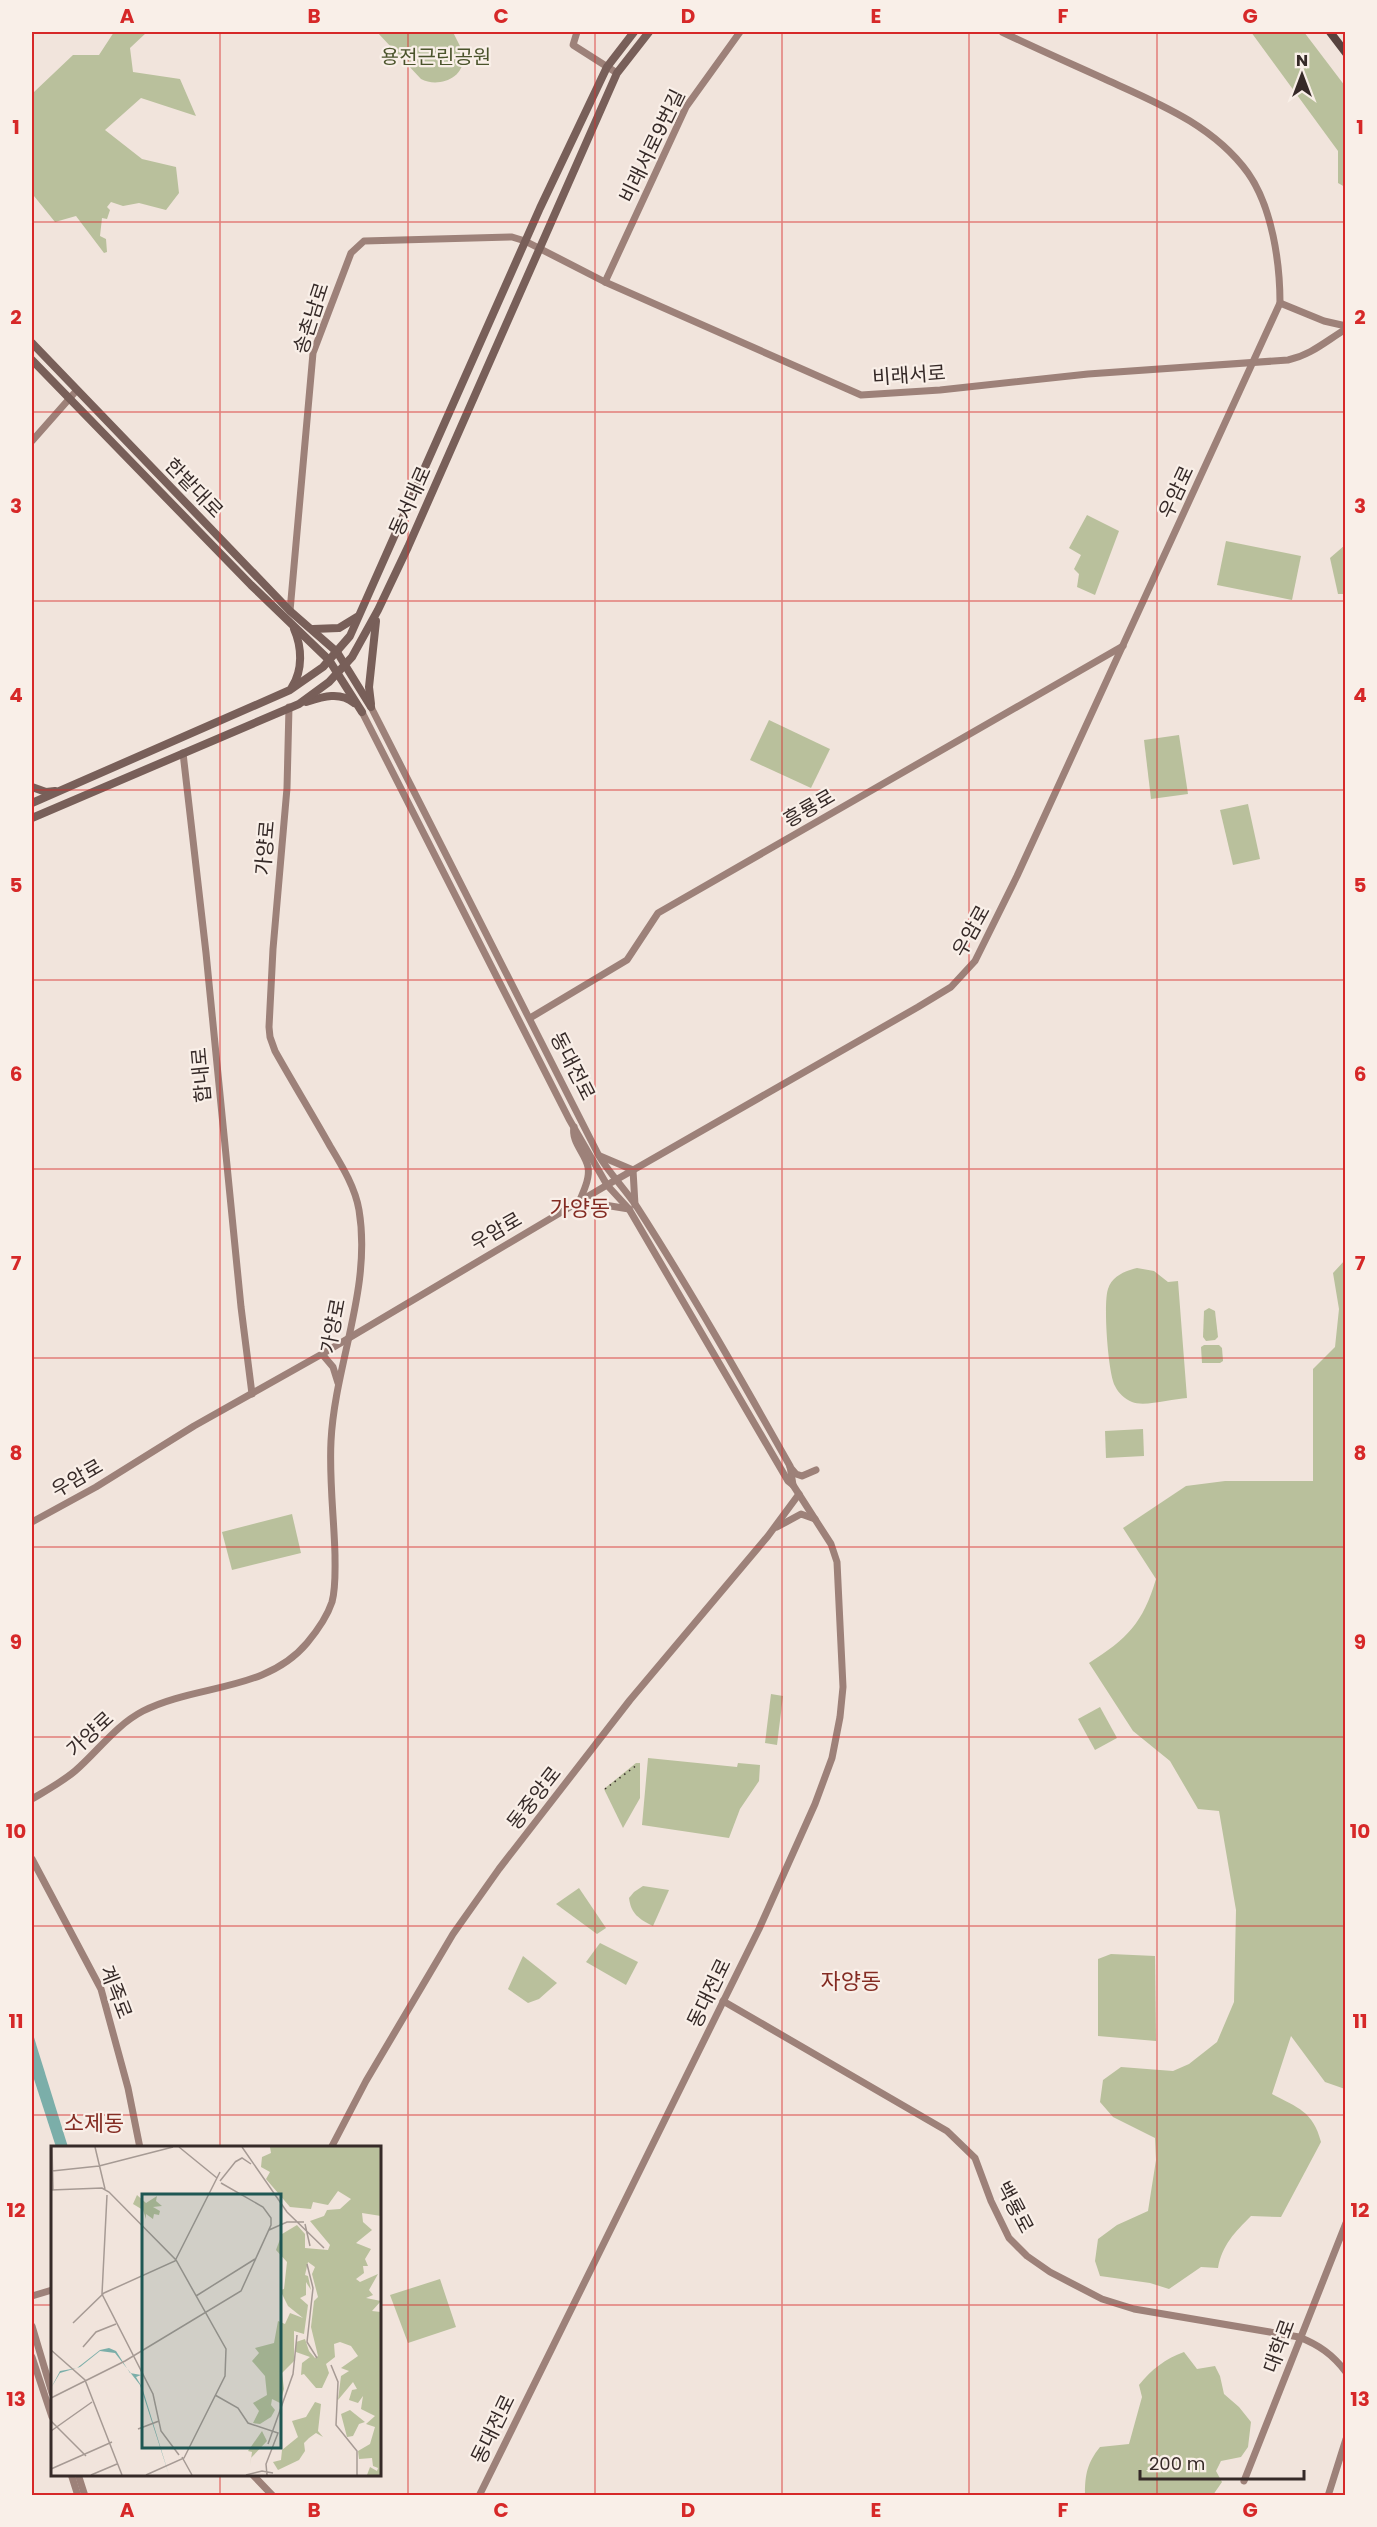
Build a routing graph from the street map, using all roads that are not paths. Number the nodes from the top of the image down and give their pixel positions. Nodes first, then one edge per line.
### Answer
1 (577, 32) edge
2 (634, 32) edge
3 (649, 32) edge
4 (740, 32) edge
5 (1002, 32) edge
6 (1330, 32) edge
7 (1346, 53) edge
8 (607, 67) junction
9 (616, 72) junction
10 (525, 241) junction
11 (539, 248) junction
12 (605, 282) junction
13 (1280, 303) junction
14 (1346, 327) edge
15 (32, 343) edge
16 (32, 360) edge
17 (1255, 361) junction
18 (76, 390) junction
19 (69, 400) junction
20 (32, 441) edge
21 (378, 610) junction
22 (290, 611) junction
23 (361, 611) junction
24 (291, 624) junction
25 (310, 629) junction
26 (1123, 646) junction
27 (337, 652) junction
28 (329, 660) junction
29 (345, 665) junction
30 (338, 673) junction
31 (290, 690) junction
32 (299, 704) junction
33 (289, 707) junction
34 (371, 707) junction
35 (362, 712) junction
36 (183, 753) junction
37 (32, 787) edge
38 (63, 791) junction
39 (32, 802) edge
40 (35, 817) edge
41 (530, 1018) junction
42 (574, 1127) junction
43 (599, 1156) junction
44 (633, 1170) junction
45 (615, 1180) junction
46 (607, 1185) junction
47 (580, 1201) junction
48 (632, 1207) junction
49 (348, 1338) junction
50 (322, 1354) junction
51 (338, 1384) junction
52 (252, 1394) junction
53 (790, 1466) junction
54 (816, 1470) dead end
55 (793, 1485) junction
56 (799, 1494) junction
57 (817, 1520) junction
58 (32, 1522) edge
59 (772, 1530) junction
60 (32, 1799) edge
61 (32, 1859) edge
62 (723, 2001) junction
63 (140, 2146) edge
64 (332, 2146) edge
65 (1346, 2223) edge
66 (51, 2290) edge
67 (32, 2296) edge
68 (32, 2326) edge
69 (1299, 2337) junction
70 (32, 2357) edge
71 (1346, 2372) edge
72 (51, 2390) edge
73 (51, 2414) edge
74 (1346, 2439) edge
75 (71, 2476) edge
76 (78, 2476) edge
77 (253, 2476) edge
78 (1244, 2481) dead end
79 (78, 2496) edge
80 (85, 2496) edge
81 (273, 2496) edge
82 (479, 2496) edge
83 (1328, 2496) edge

1 - 8 main road
2 - 8 main road, 동서대로
3 - 9 main road, 동서대로
4 - 12 main road, 비래서로9번길
5 - 13 main road, 우암로
6 - 7 highway
8 - 9 main road
8 - 10 main road, 동서대로
9 - 11 main road, 동서대로
10 - 11 main road, 비래서로
10 - 22 main road, 송촌남로
10 - 23 main road, 동서대로
11 - 12 main road, 비래서로
11 - 21 main road, 동서대로
12 - 17 main road, 비래서로
13 - 14 main road
13 - 17 main road, 우암로
14 - 17 main road, 비래서로
15 - 18 main road, 한밭대로
16 - 19 main road, 한밭대로
17 - 26 main road, 우암로
18 - 19 main road
18 - 22 main road, 한밭대로
19 - 20 main road
19 - 24 main road, 한밭대로
21 - 29 main road, 동서대로
21 - 34 main road
22 - 25 main road, 한밭대로
23 - 25 main road
23 - 27 main road, 동서대로
24 - 28 main road, 한밭대로
24 - 31 main road
25 - 27 main road, 한밭대로
26 - 41 main road, 흥룡로
26 - 44 main road, 우암로
27 - 28 main road, 동서대로
27 - 29 main road, 동대전로
28 - 30 main road, 동대전로
28 - 31 main road, 동서대로
29 - 30 main road, 동서대로
29 - 34 main road, 동대전로
30 - 32 main road, 동서대로
30 - 35 main road, 동대전로
31 - 38 main road, 동서대로
32 - 33 main road, 동서대로
32 - 35 main road
33 - 36 main road, 동서대로
33 - 49 main road, 가양로
34 - 41 main road, 동대전로
35 - 42 main road, 동대전로
36 - 40 main road, 동서대로
36 - 52 main road, 합내로
37 - 38 main road
38 - 39 main road, 동서대로
39 - 40 main road
41 - 43 main road, 동대전로
42 - 46 main road, 동대전로
42 - 47 main road
43 - 44 main road
43 - 45 main road, 동대전로
44 - 45 main road, 우암로
44 - 48 main road
45 - 46 main road, 우암로
45 - 48 main road, 동대전로
46 - 47 main road, 우암로
46 - 48 main road, 동대전로
47 - 48 main road
47 - 49 main road, 우암로
48 - 53 main road, 동대전로
48 - 55 main road, 동대전로
49 - 50 main road, 우암로
49 - 51 main road, 가양로
50 - 51 main road
50 - 52 main road, 우암로
51 - 60 main road, 가양로
52 - 58 main road, 우암로
53 - 54 main road
53 - 55 main road, 동대전로
55 - 56 main road, 동대전로
56 - 57 main road, 동대전로
56 - 59 main road, 동중앙로
57 - 59 main road
57 - 62 main road, 동대전로
59 - 64 main road, 동중앙로
61 - 63 main road, 계족로
62 - 69 main road, 백룡로
62 - 82 main road, 동대전로
65 - 69 main road, 대학로
66 - 67 main road
68 - 72 main road
69 - 71 main road, 백룡로
69 - 78 main road, 대학로
70 - 73 main road
74 - 83 main road
75 - 79 main road
76 - 80 main road
77 - 81 main road

